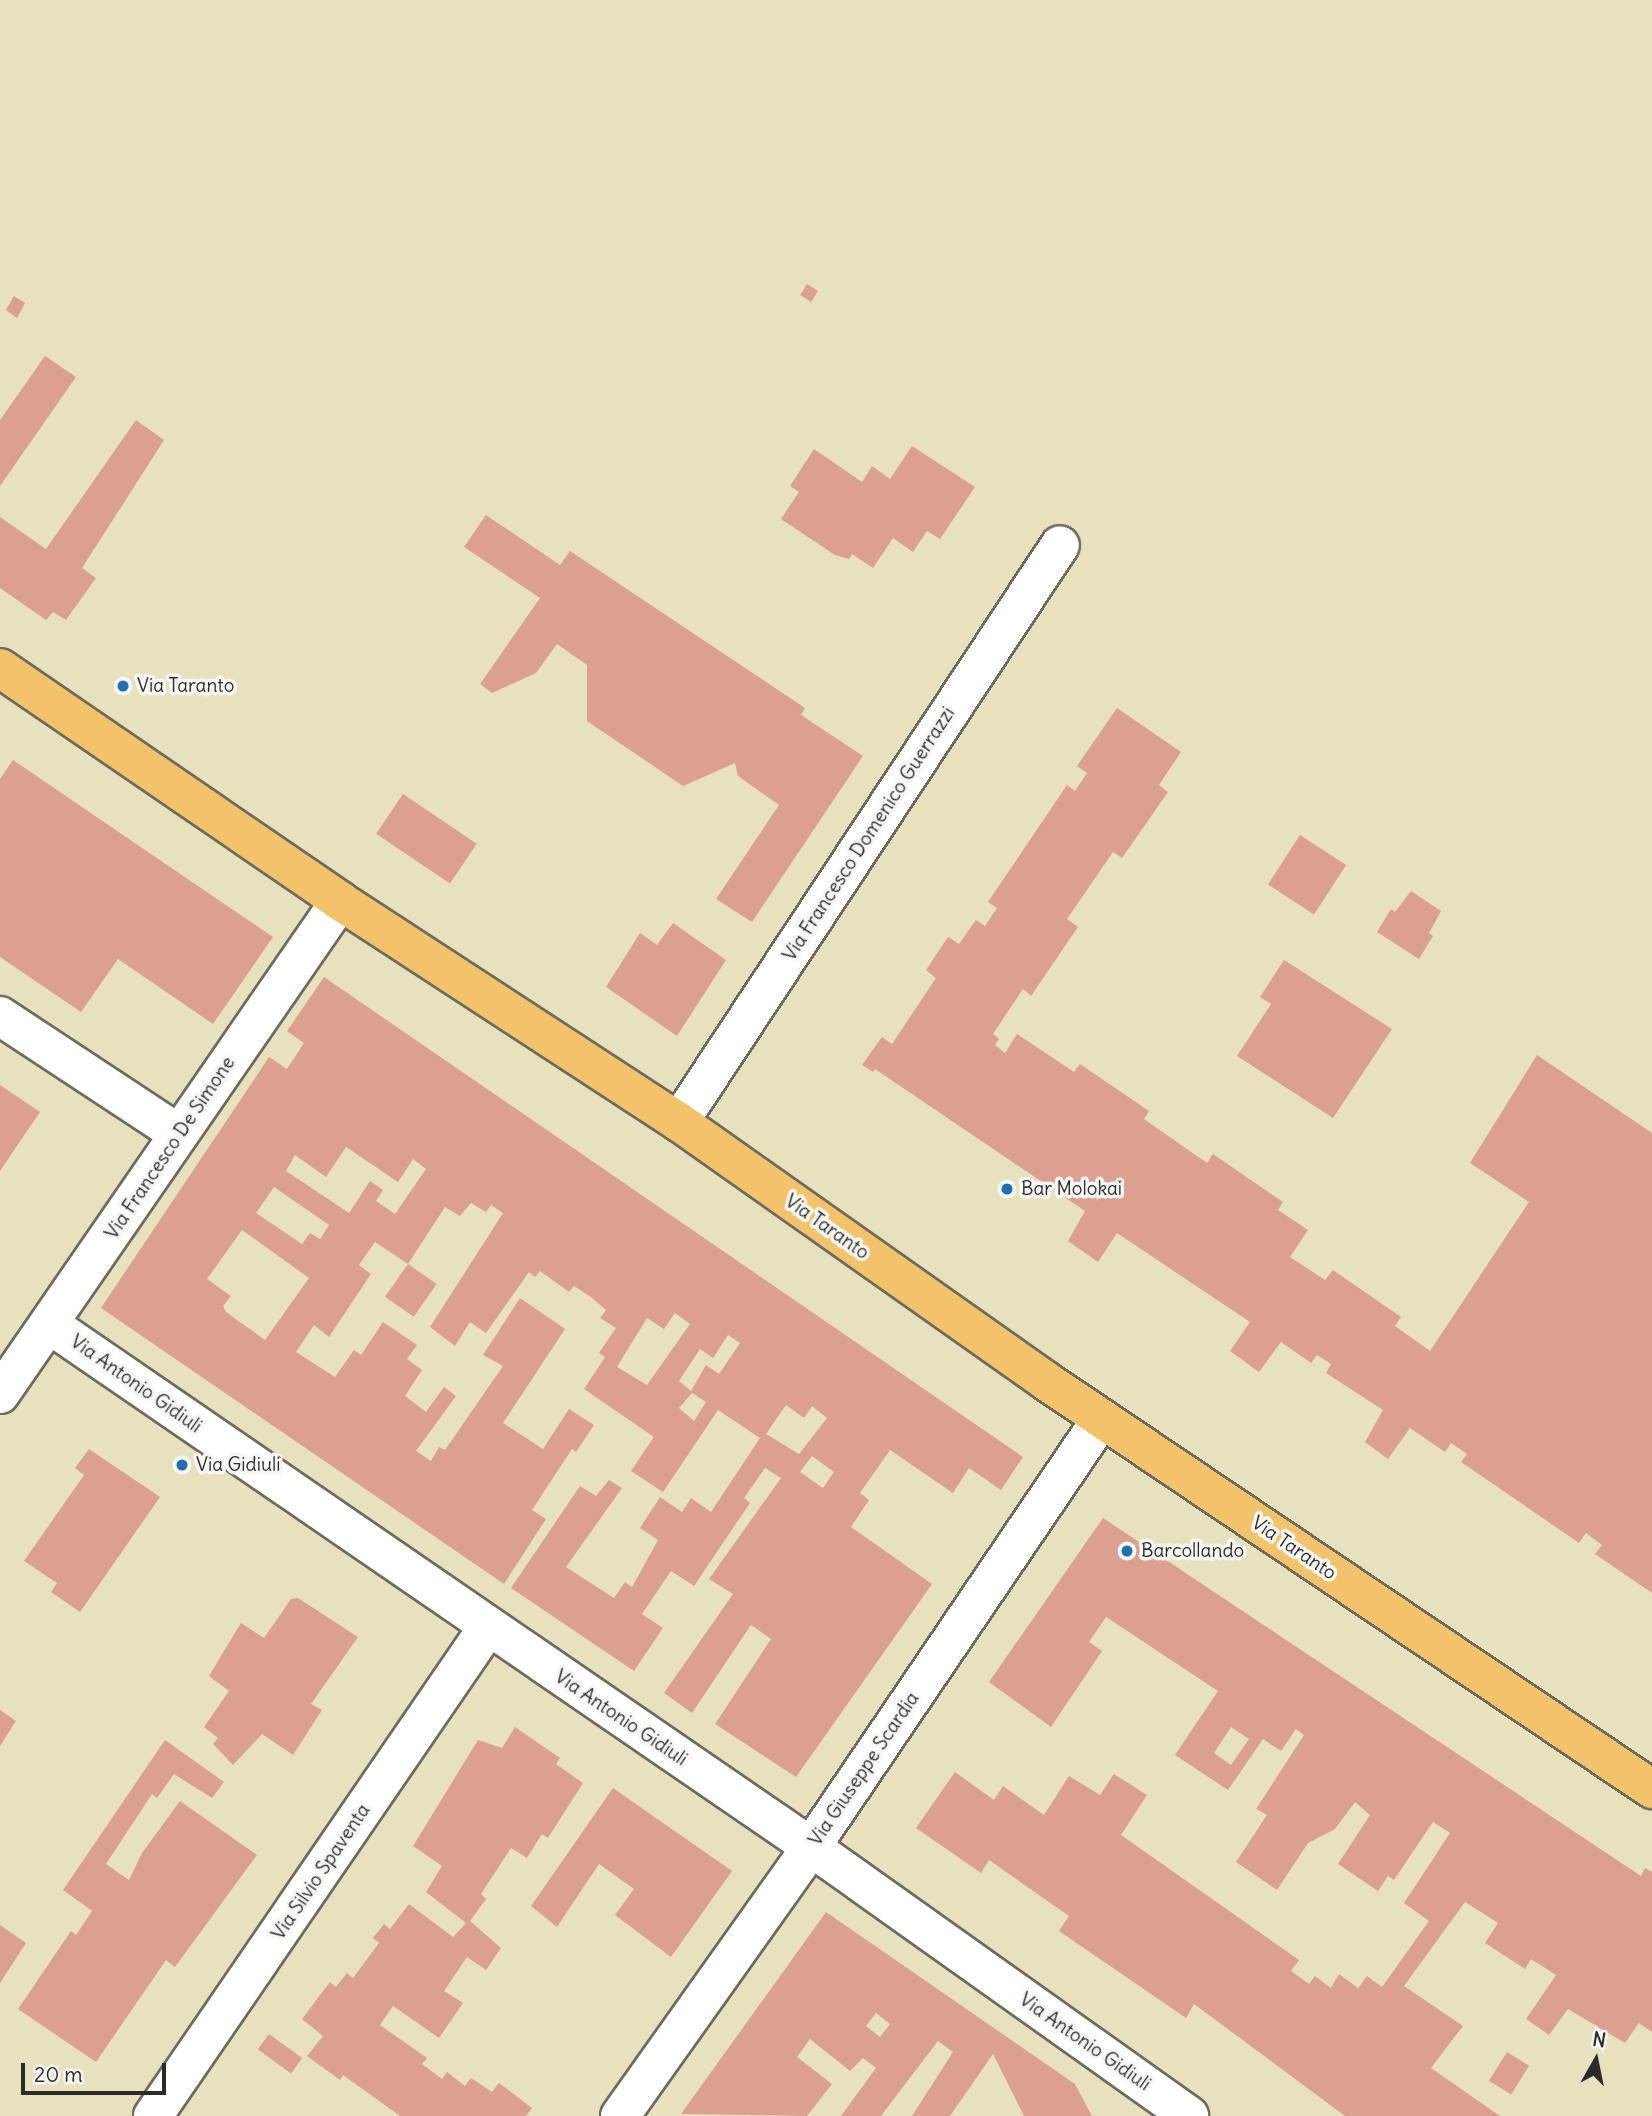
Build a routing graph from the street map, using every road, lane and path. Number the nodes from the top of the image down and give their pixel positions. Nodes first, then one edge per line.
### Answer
1 (1060, 545) dead end
2 (0, 668) edge
3 (340, 901) junction
4 (0, 1016) edge
5 (679, 1122) junction
6 (178, 1134) junction
7 (49, 1324) junction
8 (0, 1394) edge
9 (1102, 1418) junction
10 (488, 1628) junction
11 (1652, 1789) edge
12 (811, 1847) junction
13 (153, 2116) edge
14 (620, 2116) edge
15 (1189, 2116) edge

1 - 5 street, Via Francesco Domenico Guerrazzi
2 - 3 main road, Via Taranto
3 - 5 main road, Via Taranto
3 - 6 street, Via Francesco De Simone
4 - 6 street
5 - 9 main road, Via Taranto
6 - 7 street, Via Francesco De Simone
7 - 8 street, Via Francesco De Simone
7 - 10 street, Via Antonio Gidiuli
9 - 11 main road, Via Taranto
9 - 12 street, Via Giuseppe Scardia
10 - 12 street, Via Antonio Gidiuli
10 - 13 street, Via Silvio Spaventa
12 - 14 street, Via Giuseppe Scardia
12 - 15 street, Via Antonio Gidiuli

